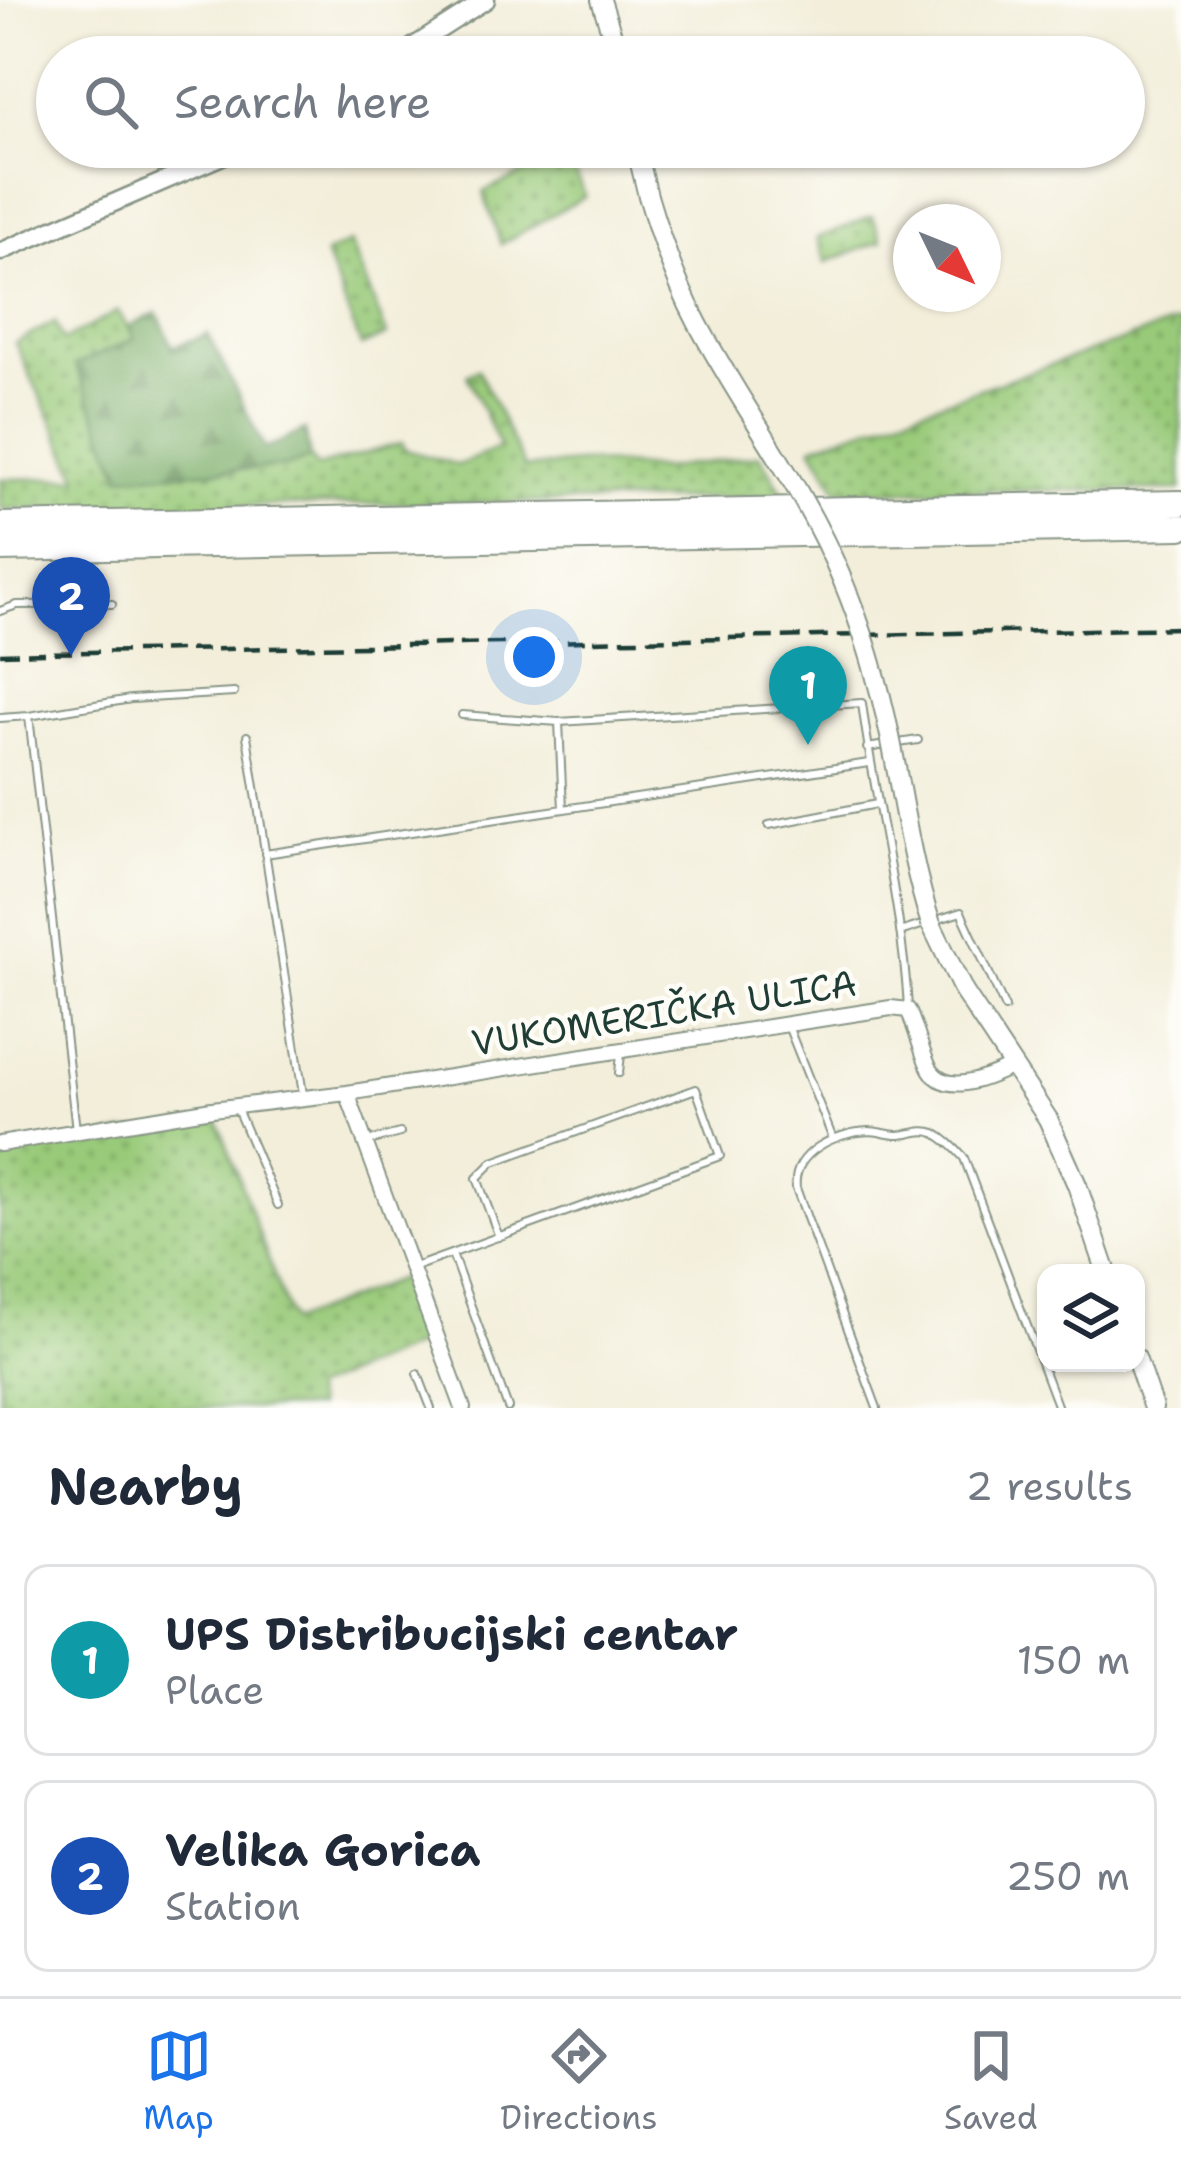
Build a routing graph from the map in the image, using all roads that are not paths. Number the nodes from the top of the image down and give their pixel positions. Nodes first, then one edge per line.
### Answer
1 (486, 0) edge
2 (601, 0) edge
3 (430, 36) edge
4 (612, 36) edge
5 (194, 168) edge
6 (644, 168) edge
7 (0, 252) edge
8 (1181, 503) edge
9 (0, 525) edge
10 (1181, 526) edge
11 (0, 549) edge
12 (112, 604) dead end
13 (0, 611) edge
14 (234, 693) dead end
15 (462, 715) dead end
16 (28, 716) junction
17 (0, 718) edge
18 (559, 722) junction
19 (247, 736) dead end
20 (918, 740) dead end
21 (868, 748) junction
22 (869, 763) junction
23 (877, 804) junction
24 (563, 809) junction
25 (769, 825) dead end
26 (266, 854) junction
27 (900, 932) junction
28 (1005, 1008) dead end
29 (908, 1010) junction
30 (787, 1024) junction
31 (621, 1050) junction
32 (1013, 1066) junction
33 (619, 1073) dead end
34 (347, 1093) junction
35 (303, 1098) junction
36 (236, 1106) junction
37 (76, 1132) junction
38 (400, 1133) dead end
39 (833, 1139) junction
40 (365, 1142) junction
41 (0, 1144) edge
42 (278, 1205) dead end
43 (499, 1237) junction
44 (452, 1254) junction
45 (1104, 1264) edge
46 (412, 1269) junction
47 (1141, 1372) edge
48 (418, 1374) dead end
49 (431, 1408) edge
50 (463, 1408) edge
51 (508, 1408) edge
52 (878, 1408) edge
53 (1058, 1408) edge
54 (1153, 1408) edge

1 - 3 street
2 - 4 main road
5 - 7 street
6 - 32 main road, bridge
8 - 9 highway
10 - 11 highway
12 - 13 lane
14 - 16 lane
15 - 18 lane
16 - 17 lane
16 - 37 lane
18 - 21 lane
18 - 24 lane
19 - 26 lane
20 - 21 lane
21 - 22 lane
22 - 23 lane
22 - 24 lane
23 - 25 lane
23 - 27 lane
24 - 26 lane
26 - 35 lane
27 - 28 lane
27 - 29 lane
29 - 30 street, VUKOMERIČKA ULICA
29 - 32 street, VUKOMERIČKA ULICA
30 - 31 street, VUKOMERIČKA ULICA
30 - 39 lane
31 - 33 lane
31 - 34 street, VUKOMERIČKA ULICA
32 - 45 main road
34 - 35 street, VUKOMERIČKA ULICA
34 - 40 street
35 - 36 street, VUKOMERIČKA ULICA
36 - 37 street, VUKOMERIČKA ULICA
36 - 42 lane
37 - 41 street, VUKOMERIČKA ULICA
38 - 40 lane
39 - 52 lane
39 - 53 lane
40 - 46 street
43 - 43 lane
43 - 44 lane
44 - 46 lane
44 - 51 lane
46 - 50 street
47 - 54 main road
48 - 49 lane

